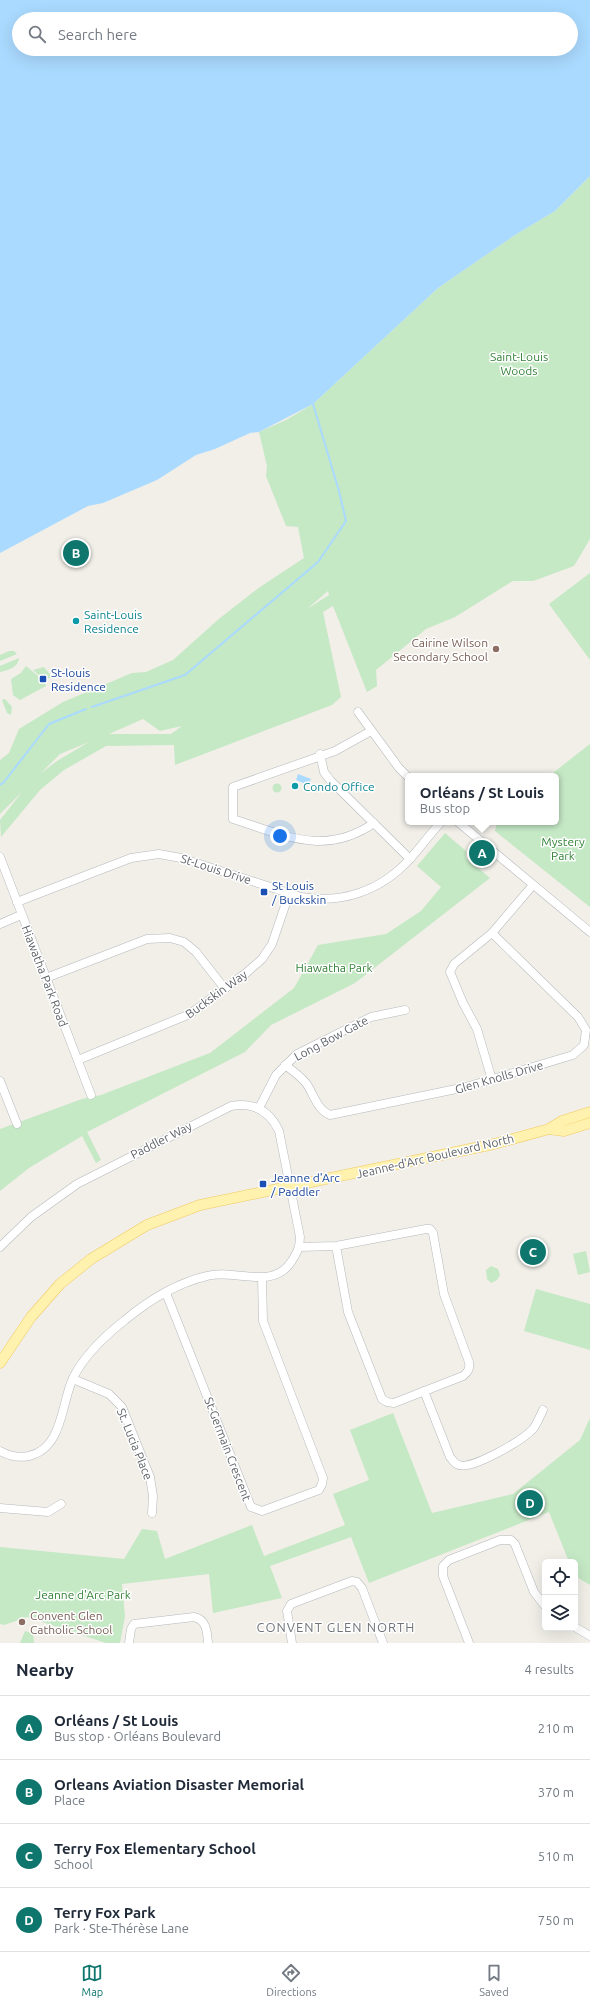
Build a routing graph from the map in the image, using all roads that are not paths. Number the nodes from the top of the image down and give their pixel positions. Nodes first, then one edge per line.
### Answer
1 (358, 712) dead end
2 (371, 731) junction
3 (320, 754) junction
4 (405, 774) edge
5 (374, 824) junction
6 (438, 825) edge
7 (462, 825) edge
8 (0, 857) edge
9 (410, 859) junction
10 (533, 885) junction
11 (289, 894) junction
12 (17, 902) junction
13 (22, 915) junction
14 (0, 924) edge
15 (590, 932) edge
16 (492, 933) junction
17 (46, 978) junction
18 (225, 989) junction
19 (405, 1010) dead end
20 (78, 1060) junction
21 (285, 1065) junction
22 (492, 1080) junction
23 (0, 1081) edge
24 (91, 1095) dead end
25 (259, 1108) junction
26 (590, 1112) edge
27 (590, 1123) edge
28 (17, 1124) dead end
29 (549, 1129) junction
30 (290, 1187) junction
31 (336, 1246) junction
32 (0, 1247) edge
33 (299, 1247) junction
34 (262, 1278) junction
35 (166, 1293) junction
36 (0, 1362) edge
37 (73, 1379) junction
38 (424, 1391) junction
39 (543, 1410) dead end
40 (1, 1454) edge
41 (61, 1504) dead end
42 (0, 1508) edge
43 (152, 1512) dead end
44 (542, 1602) edge
45 (578, 1629) edge
46 (590, 1636) edge
47 (129, 1643) edge
48 (208, 1643) edge
49 (292, 1643) edge
50 (383, 1643) edge
51 (469, 1643) edge

1 - 2 street
2 - 3 street
2 - 4 street
3 - 5 street
3 - 5 street
5 - 9 street
6 - 9 street, St-Louis Drive
7 - 10 street
8 - 12 street, Hiawatha Park Road
9 - 11 street, St-Louis Drive
10 - 15 street
10 - 16 street
11 - 12 street, St-Louis Drive
11 - 18 street, Buckskin Way
12 - 13 street, Hiawatha Park Road
13 - 14 street
13 - 17 street, Hiawatha Park Road
16 - 22 street
16 - 22 street, Glen Knolls Drive
17 - 18 street
17 - 20 street, Hiawatha Park Road
18 - 20 street, Buckskin Way
19 - 21 street, Long Bow Gate
20 - 24 street, Hiawatha Park Road
21 - 22 street, Glen Knolls Drive
21 - 25 street, Long Bow Gate
23 - 28 street
25 - 30 street
25 - 32 street, Paddler Way
26 - 29 main road, Jeanne-d'Arc Boulevard North
27 - 29 main road, Jeanne-d'Arc Boulevard North
29 - 30 main road, Jeanne-d'Arc Boulevard North
30 - 33 street
30 - 36 main road, Jeanne-d'Arc Boulevard North
31 - 33 street
31 - 38 street
31 - 38 street
33 - 34 street
34 - 35 street
34 - 35 street, St-Germain Crescent
35 - 37 street
37 - 40 street
37 - 43 street, St. Lucia Place
38 - 39 street
41 - 42 street
44 - 51 street
45 - 46 street
47 - 48 street
49 - 50 street

